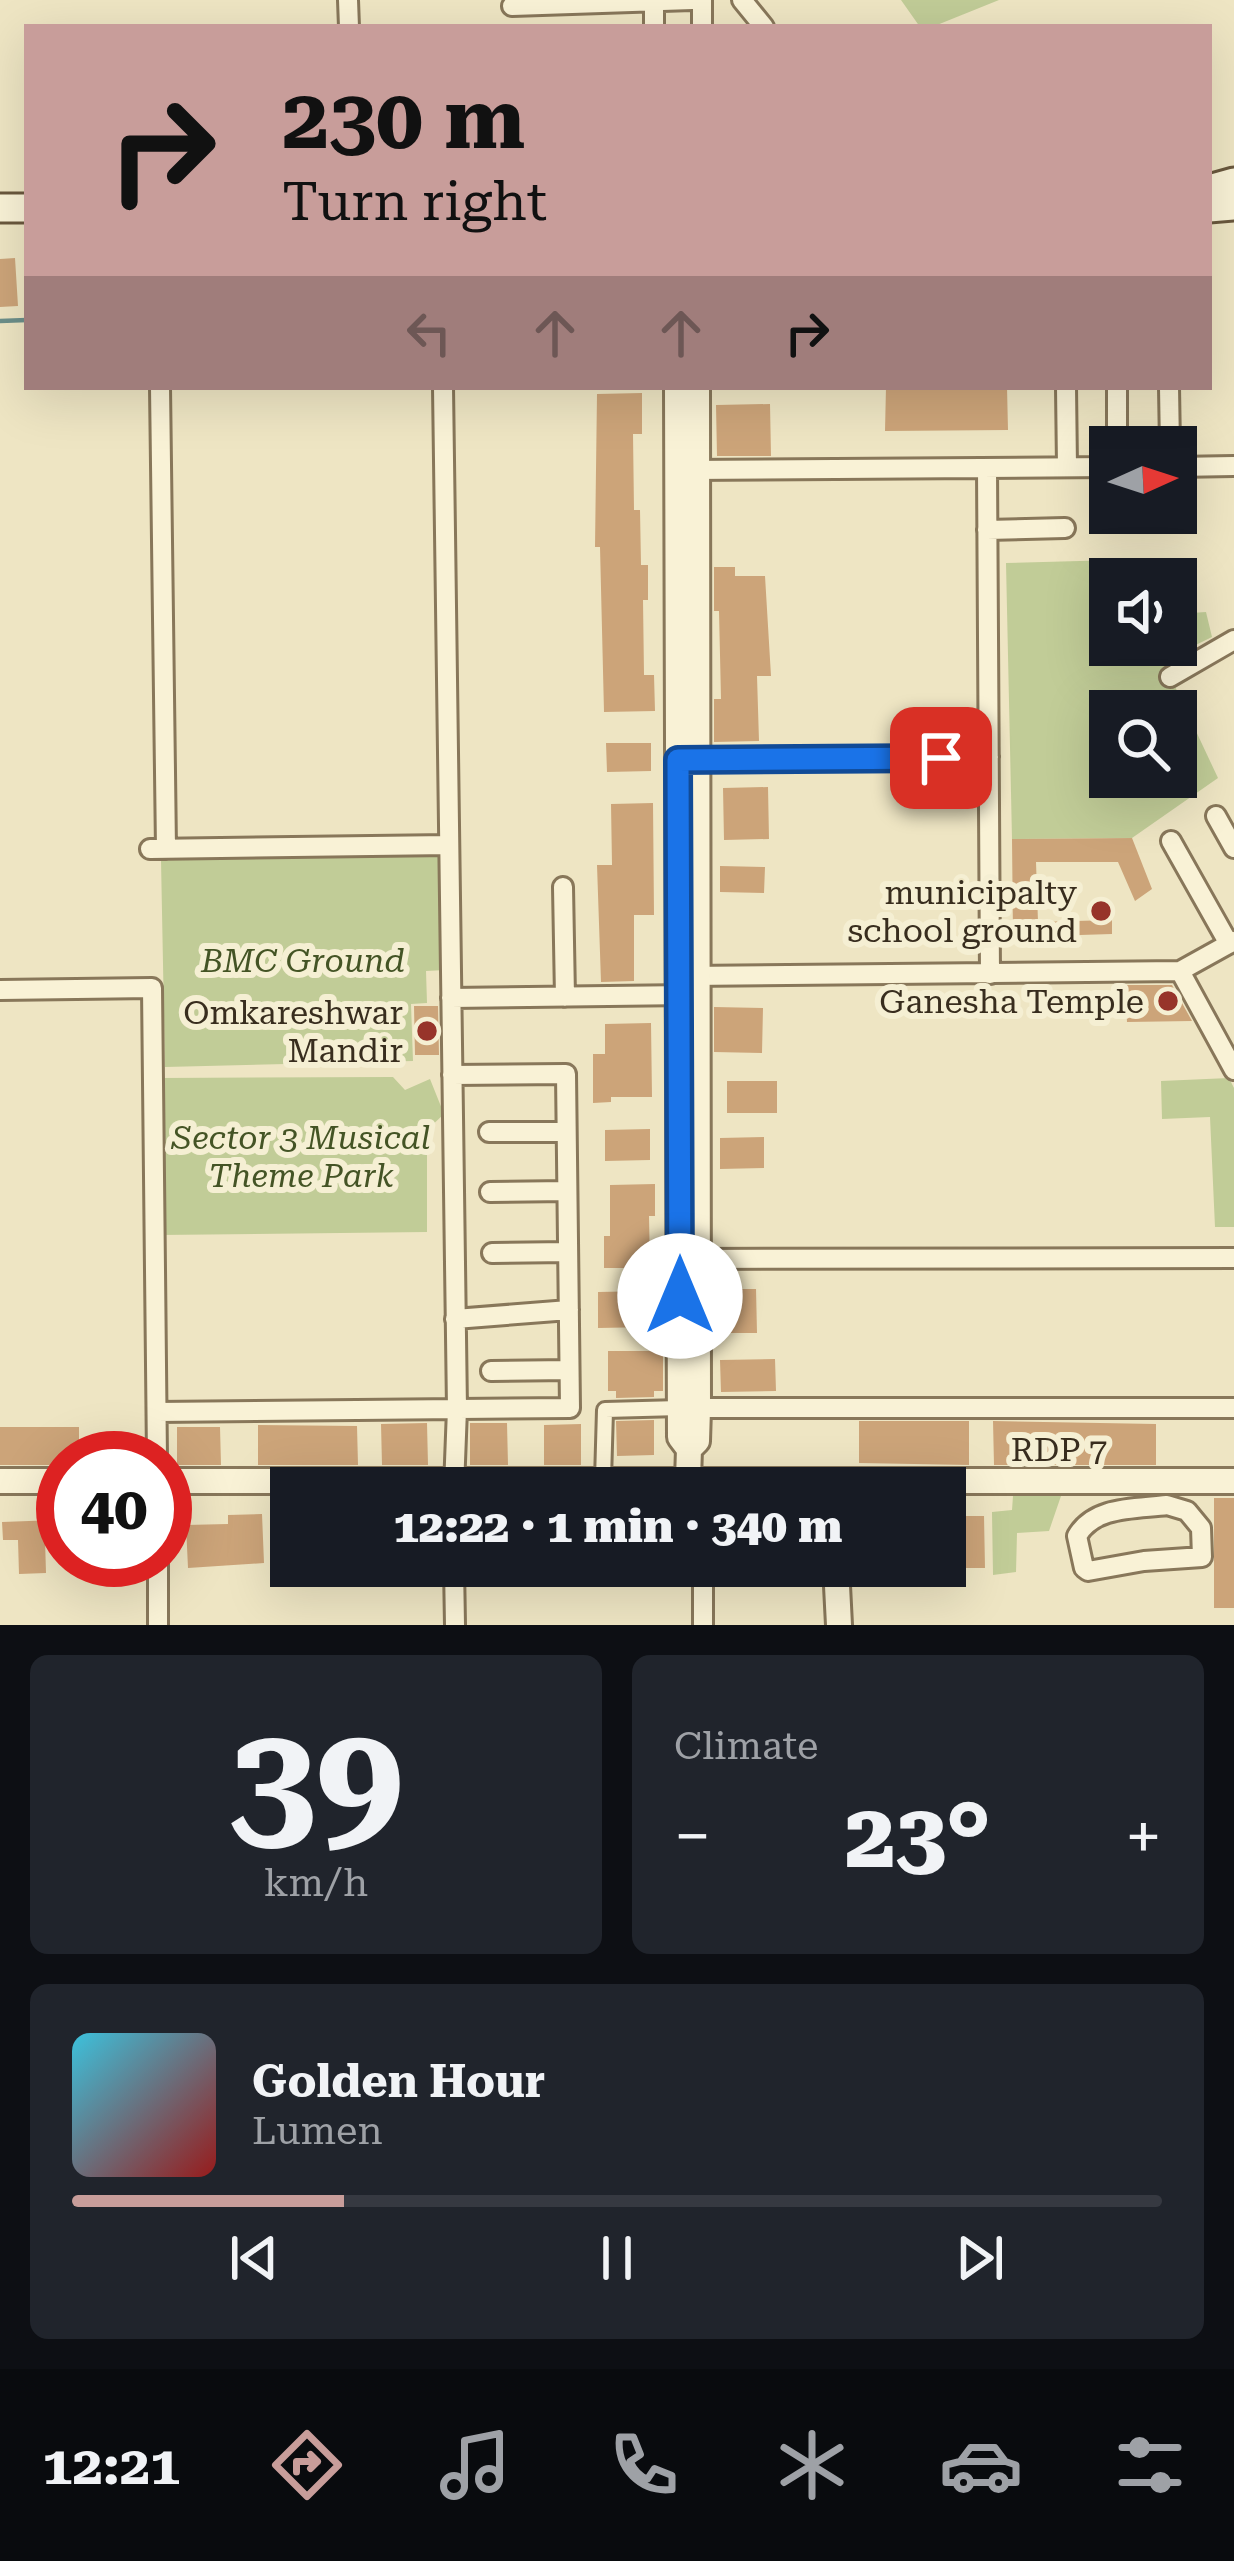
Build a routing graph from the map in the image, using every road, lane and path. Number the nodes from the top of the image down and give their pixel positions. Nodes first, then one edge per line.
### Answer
1 (692, 0) edge
2 (742, 0) edge
3 (654, 1) edge
4 (512, 3) edge
5 (610, 3) edge
6 (762, 24) edge
7 (160, 390) edge
8 (443, 390) edge
9 (677, 390) edge
10 (697, 390) edge
11 (1066, 390) edge
12 (1117, 390) edge
13 (1169, 390) edge
14 (1117, 426) edge
15 (1170, 426) edge
16 (1234, 466) edge
17 (1067, 467) junction
18 (1089, 467) edge
19 (1197, 467) edge
20 (987, 468) junction
21 (687, 470) junction
22 (1065, 528) dead end
23 (987, 530) junction
24 (1234, 640) edge
25 (1170, 676) dead end
26 (989, 758) junction
27 (689, 759) junction
28 (1216, 816) dead end
29 (1171, 841) dead end
30 (449, 845) junction
31 (1234, 848) edge
32 (563, 887) dead end
33 (1232, 942) edge
34 (1180, 970) junction
35 (991, 974) junction
36 (689, 985) junction
37 (0, 990) edge
38 (565, 997) junction
39 (451, 998) junction
40 (1234, 1070) edge
41 (452, 1076) junction
42 (490, 1132) dead end
43 (566, 1132) junction
44 (567, 1191) junction
45 (490, 1192) dead end
46 (568, 1252) junction
47 (492, 1253) dead end
48 (1234, 1258) edge
49 (689, 1259) junction
50 (568, 1310) junction
51 (455, 1319) junction
52 (569, 1370) junction
53 (491, 1371) dead end
54 (689, 1408) junction
55 (1234, 1408) edge
56 (457, 1409) junction
57 (157, 1412) junction
58 (157, 1431) edge
59 (455, 1467) edge
60 (603, 1467) edge
61 (694, 1467) edge
62 (0, 1481) edge
63 (36, 1481) edge
64 (192, 1481) edge
65 (1234, 1481) edge
66 (270, 1482) edge
67 (1103, 1482) junction
68 (966, 1484) edge
69 (1166, 1493) junction
70 (1107, 1512) junction
71 (158, 1587) edge
72 (454, 1587) edge
73 (703, 1587) edge
74 (837, 1587) edge
75 (850, 1587) edge
76 (158, 1625) edge
77 (455, 1625) edge
78 (703, 1625) edge
79 (838, 1625) edge
80 (851, 1625) edge

1 - 3 street
2 - 6 street
3 - 5 street
4 - 5 street
7 - 30 street
8 - 30 street
9 - 21 street
10 - 21 street
11 - 17 street
12 - 14 street
13 - 15 street
16 - 19 street
17 - 18 street
17 - 20 street
20 - 21 street
20 - 23 street
21 - 27 street
22 - 23 street
23 - 26 street
24 - 25 street
26 - 27 street
26 - 35 street
27 - 36 street
28 - 31 street
29 - 33 street
30 - 39 street
32 - 38 street
33 - 34 street
34 - 35 street
34 - 40 street
35 - 36 street
36 - 38 street
36 - 49 street
37 - 57 street
38 - 39 street
39 - 41 street
41 - 43 street
41 - 51 street
42 - 43 street
43 - 44 street
44 - 45 street
44 - 46 street
46 - 47 street
46 - 50 street
48 - 49 street
49 - 54 street
50 - 51 street
50 - 52 street
51 - 56 street
52 - 53 street
52 - 56 street
54 - 55 street
54 - 60 street
54 - 61 street
56 - 57 street
56 - 59 street
57 - 58 street
62 - 63 street
64 - 66 street, RDP 7
65 - 69 street, RDP 7
67 - 68 street, RDP 7
67 - 69 street, RDP 7
67 - 70 street
69 - 70 street
69 - 70 street
71 - 76 street
72 - 77 street
73 - 78 street
74 - 79 street
75 - 80 street

